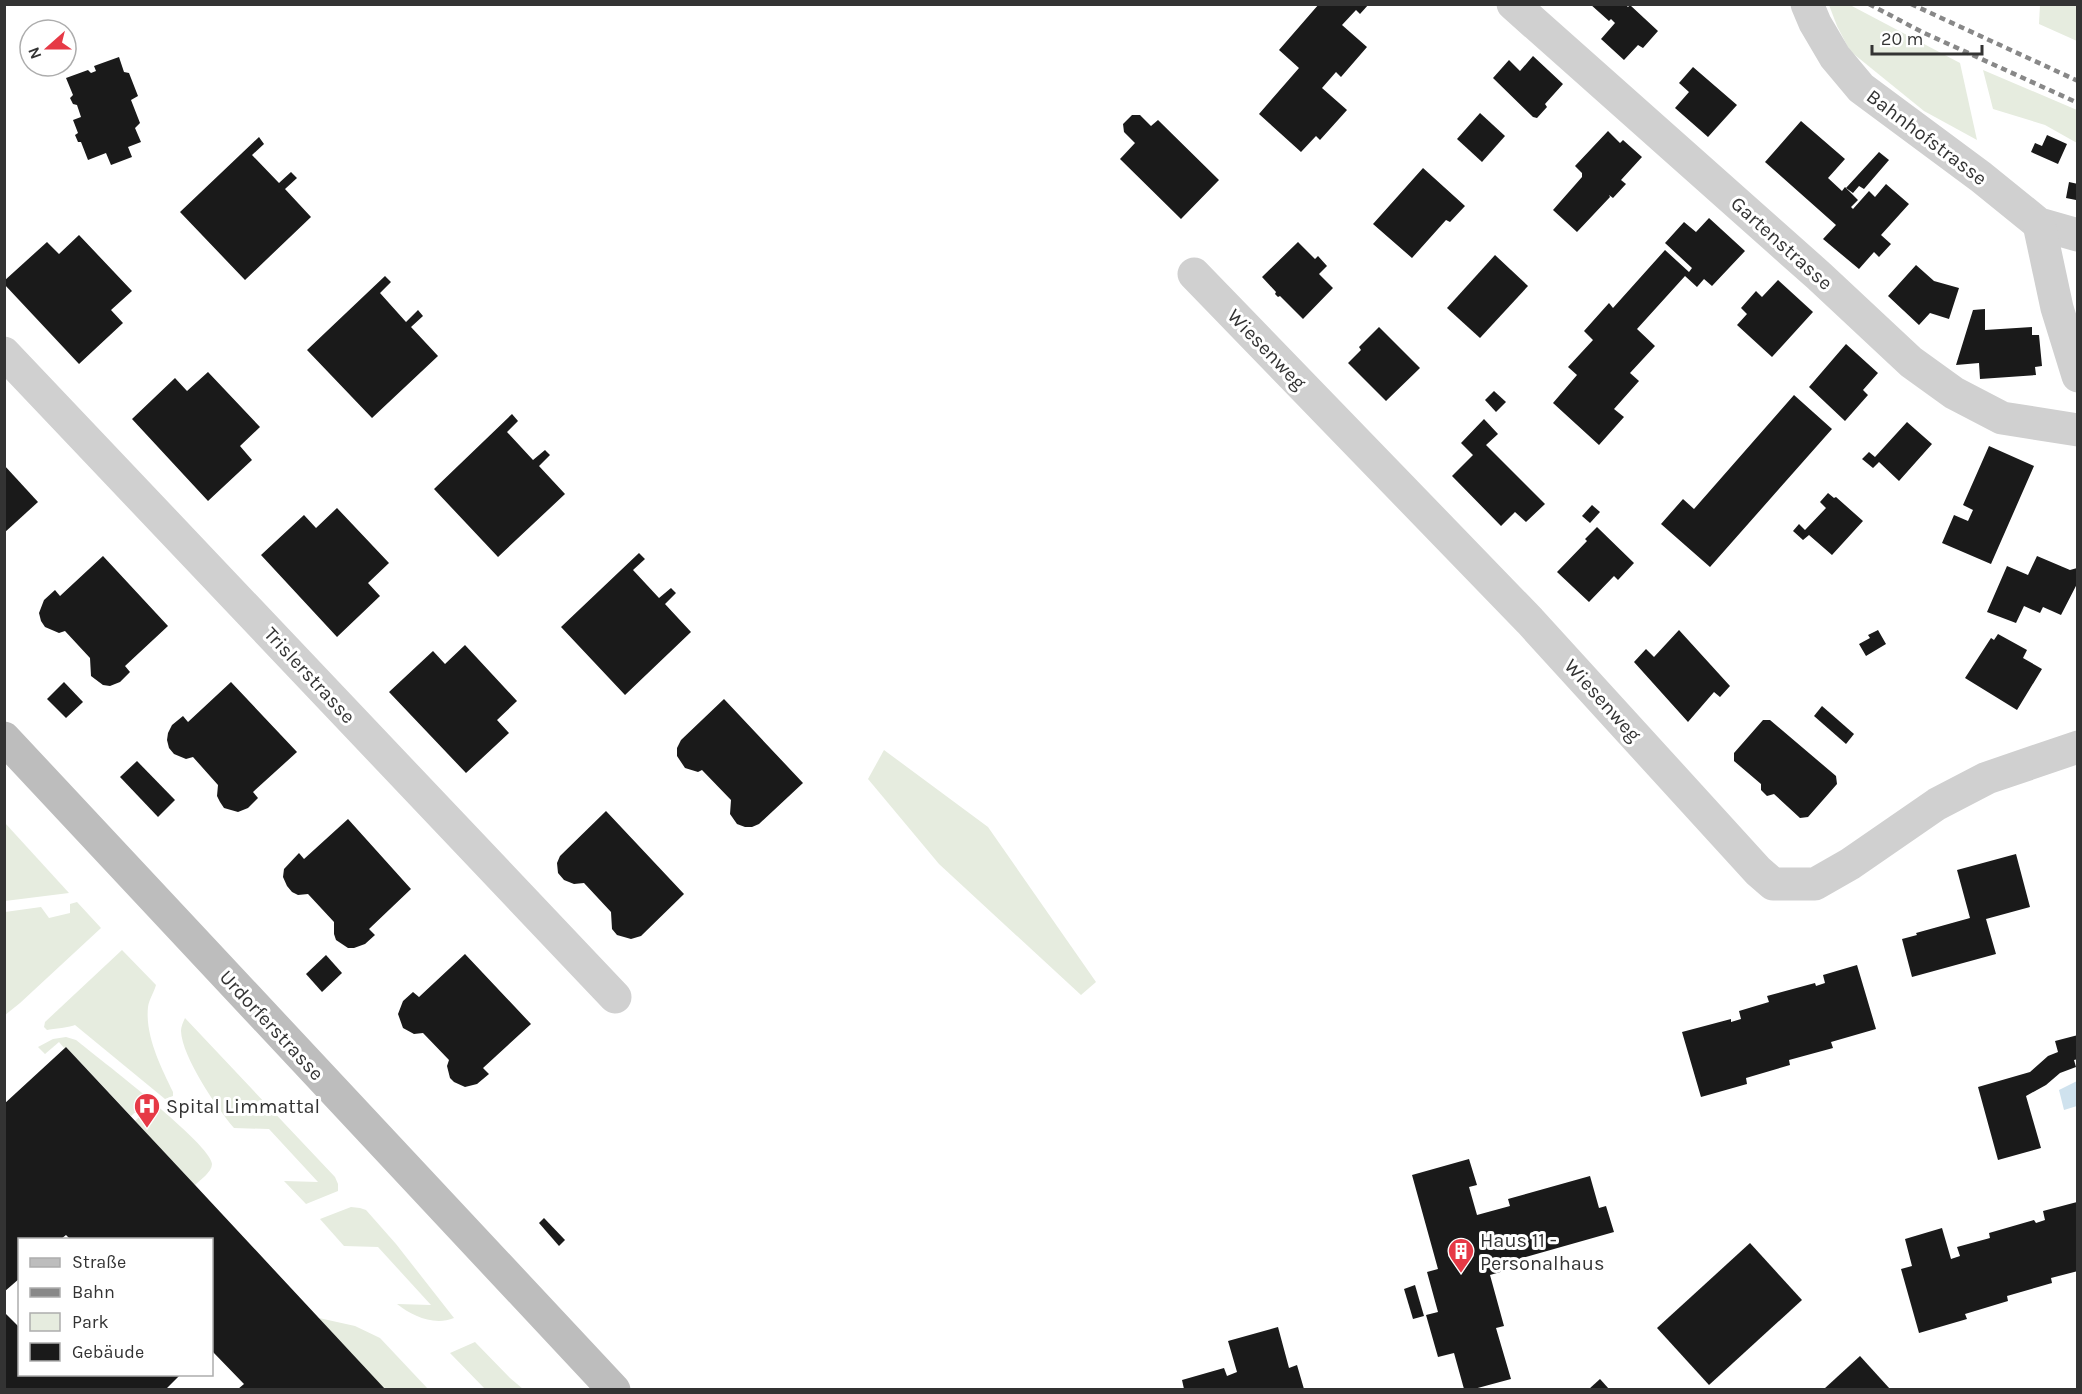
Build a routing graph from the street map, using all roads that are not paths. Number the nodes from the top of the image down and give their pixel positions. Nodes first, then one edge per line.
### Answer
1 (1513, 4) edge
2 (1807, 4) edge
3 (2039, 224) junction
4 (2078, 236) edge
5 (1194, 274) dead end
6 (4, 353) edge
7 (2078, 376) edge
8 (2078, 430) edge
9 (4, 738) edge
10 (2078, 747) edge
11 (615, 997) dead end
12 (614, 1389) edge

1 - 8 street, Gartenstrasse
2 - 3 street, Bahnhofstrasse
3 - 4 street, Bahnhofstrasse
3 - 7 street
5 - 10 street, Wiesenweg
6 - 11 street, Trislerstrasse
9 - 12 main road, Urdorferstrasse

